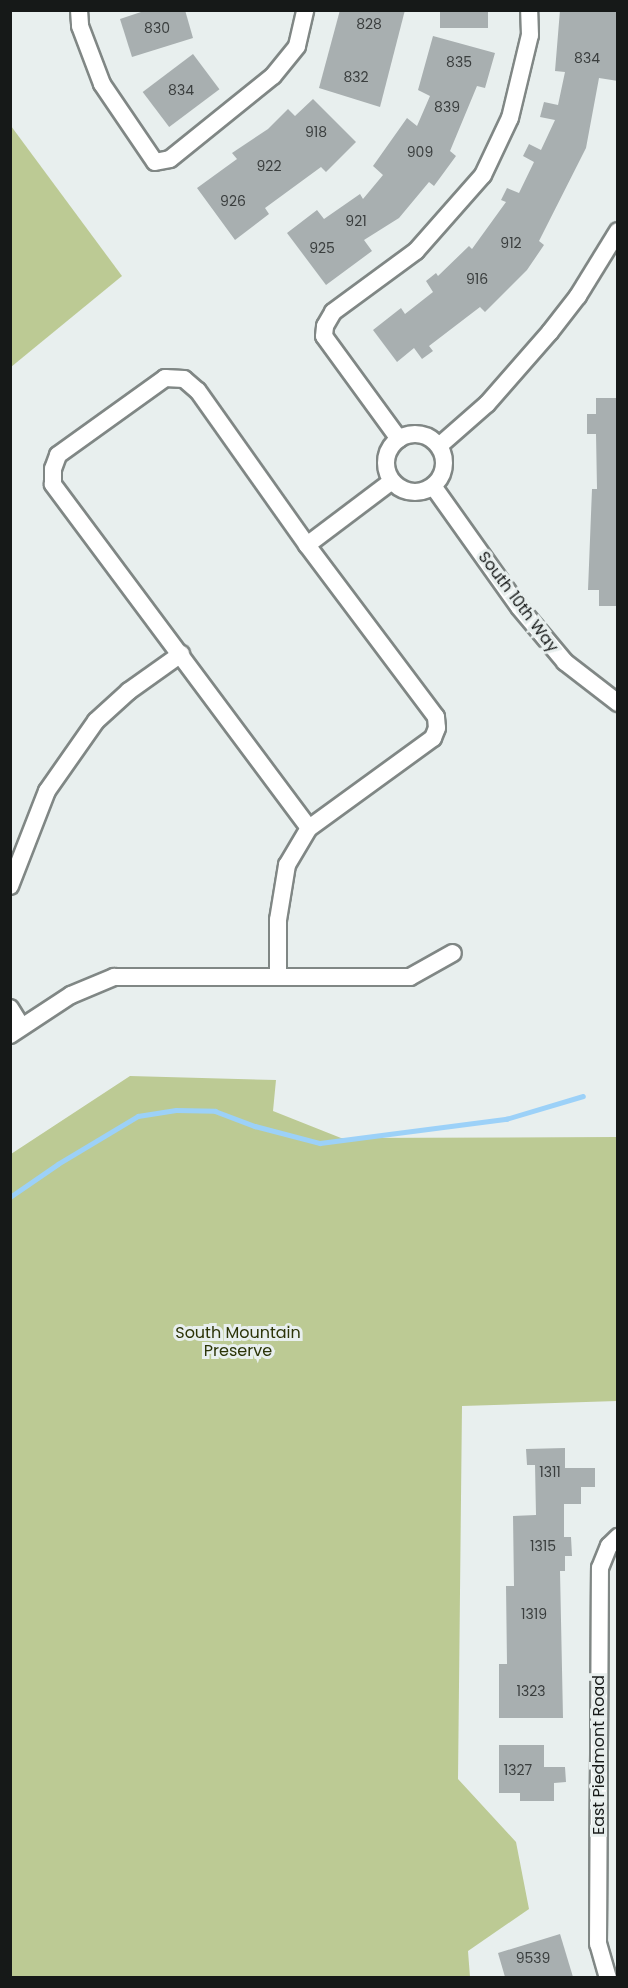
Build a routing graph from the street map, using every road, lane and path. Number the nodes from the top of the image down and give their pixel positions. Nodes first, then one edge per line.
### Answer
1 (79, 10) edge
2 (305, 10) edge
3 (529, 10) edge
4 (618, 231) edge
5 (399, 439) junction
6 (439, 446) junction
7 (392, 481) junction
8 (433, 486) junction
9 (307, 545) junction
10 (181, 654) junction
11 (618, 703) edge
12 (309, 828) junction
13 (10, 886) edge
14 (453, 953) dead end
15 (278, 977) junction
16 (10, 1008) edge
17 (16, 1031) edge
18 (618, 1537) edge
19 (608, 1977) edge

1 - 2 street
3 - 5 street
4 - 6 street
5 - 6 street
5 - 7 street
6 - 8 street
7 - 8 street
7 - 9 street
8 - 11 street, South 10th Way
9 - 10 street
9 - 12 street
10 - 12 street
10 - 13 street
12 - 15 street
14 - 15 street
15 - 17 street
16 - 17 street
18 - 19 street, East Piedmont Road

